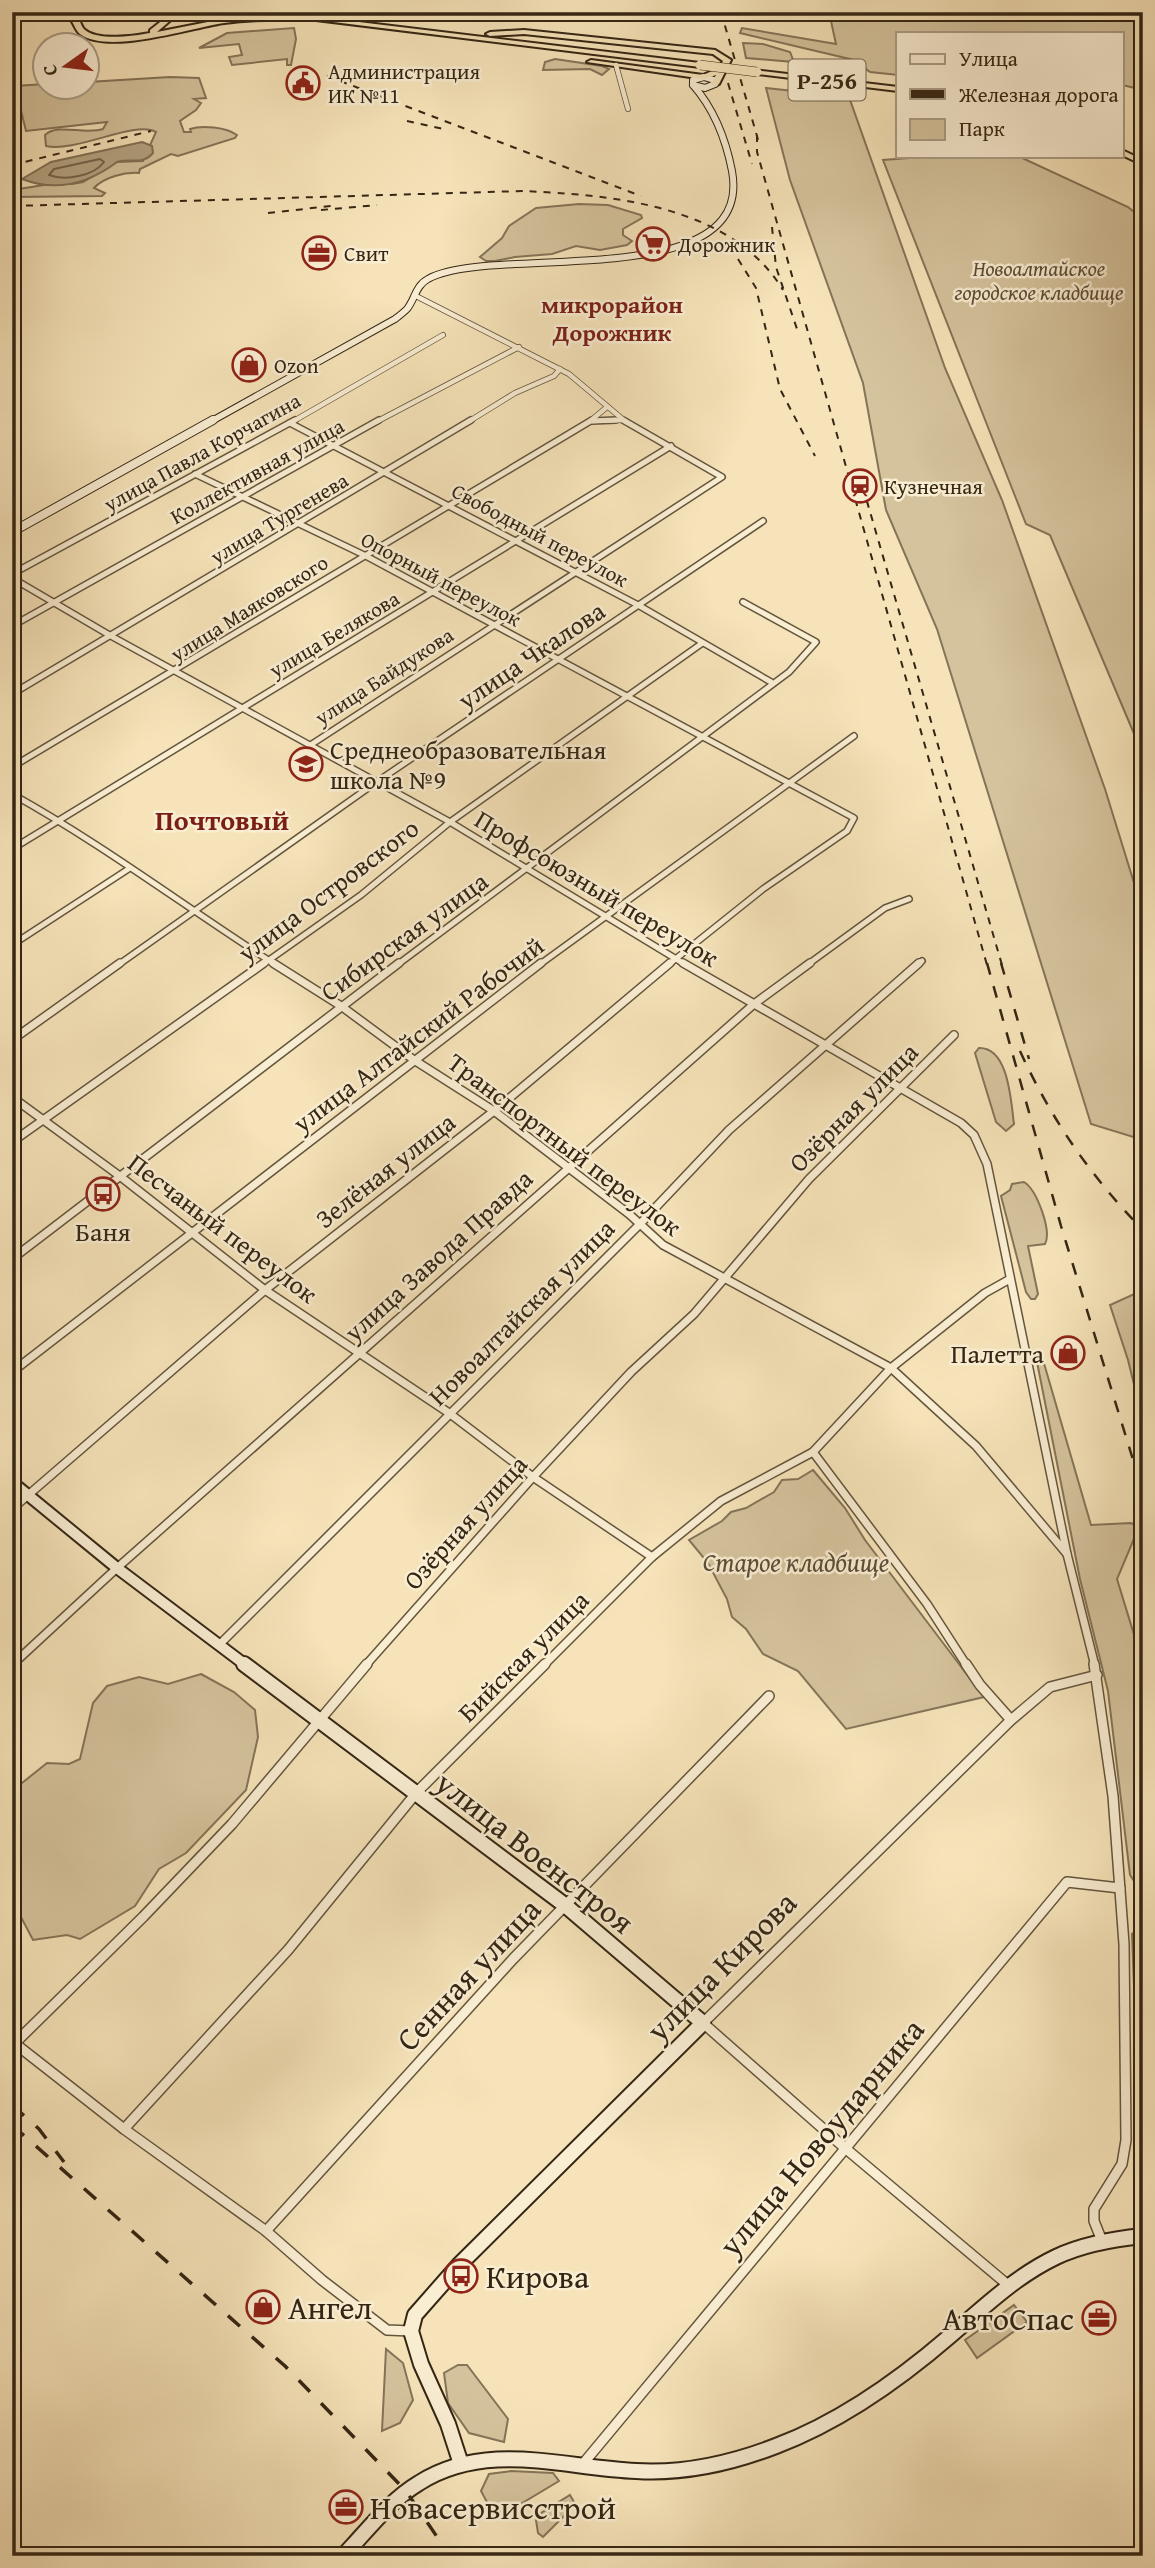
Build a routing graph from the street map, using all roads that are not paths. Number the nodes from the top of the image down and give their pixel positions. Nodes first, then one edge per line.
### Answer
1 (79, 12) edge
2 (165, 12) edge
3 (255, 12) edge
4 (291, 12) edge
5 (301, 18) junction
6 (524, 32) junction
7 (481, 34) junction
8 (135, 38) junction
9 (515, 41) junction
10 (569, 50) junction
11 (548, 56) junction
12 (701, 63) junction
13 (616, 65) junction
14 (723, 69) junction
15 (664, 72) junction
16 (704, 77) junction
17 (715, 84) junction
18 (693, 85) junction
19 (896, 87) edge
20 (708, 104) junction
21 (628, 109) dead end
22 (1124, 151) edge
23 (1124, 151) edge
24 (1143, 156) edge
25 (1143, 164) edge
26 (414, 295) junction
27 (443, 335) dead end
28 (519, 347) junction
29 (560, 369) junction
30 (607, 407) junction
31 (623, 420) junction
32 (591, 421) junction
33 (290, 423) junction
34 (334, 444) junction
35 (671, 446) junction
36 (388, 472) junction
37 (195, 474) junction
38 (243, 498) junction
39 (448, 503) junction
40 (763, 521) dead end
41 (298, 526) junction
42 (12, 532) edge
43 (515, 541) junction
44 (364, 555) junction
45 (575, 571) junction
46 (12, 576) edge
47 (433, 592) junction
48 (743, 602) dead end
49 (56, 603) junction
50 (638, 605) junction
51 (494, 624) junction
52 (12, 626) edge
53 (111, 636) junction
54 (701, 644) junction
55 (558, 660) junction
56 (178, 671) junction
57 (771, 682) junction
58 (12, 694) edge
59 (625, 696) junction
60 (245, 707) junction
61 (854, 736) dead end
62 (702, 737) junction
63 (312, 744) junction
64 (12, 767) edge
65 (378, 781) junction
66 (789, 781) junction
67 (12, 794) edge
68 (854, 818) joint
69 (59, 820) junction
70 (450, 822) junction
71 (12, 849) edge
72 (130, 868) junction
73 (528, 869) junction
74 (909, 899) dead end
75 (192, 912) junction
76 (604, 917) junction
77 (12, 945) edge
78 (675, 958) junction
79 (266, 960) junction
80 (922, 961) dead end
81 (754, 1004) junction
82 (341, 1006) junction
83 (954, 1035) dead end
84 (12, 1040) edge
85 (824, 1045) junction
86 (414, 1060) junction
87 (898, 1087) junction
88 (12, 1097) edge
89 (494, 1111) junction
90 (43, 1119) junction
91 (12, 1142) edge
92 (568, 1166) junction
93 (121, 1177) junction
94 (639, 1225) junction
95 (191, 1232) junction
96 (12, 1259) edge
97 (1010, 1279) junction
98 (724, 1280) junction
99 (265, 1290) junction
100 (358, 1355) junction
101 (891, 1368) junction
102 (12, 1372) edge
103 (449, 1413) junction
104 (813, 1452) junction
105 (533, 1477) junction
106 (12, 1482) edge
107 (27, 1496) junction
108 (12, 1509) edge
109 (1067, 1554) junction
110 (652, 1557) junction
111 (117, 1568) junction
112 (220, 1644) junction
113 (12, 1665) edge
114 (1097, 1675) junction
115 (769, 1696) dead end
116 (317, 1720) junction
117 (1012, 1720) junction
118 (417, 1792) junction
119 (1120, 1888) junction
120 (566, 1906) junction
121 (702, 2023) junction
122 (13, 2042) edge
123 (124, 2129) junction
124 (845, 2148) junction
125 (267, 2231) junction
126 (1143, 2236) edge
127 (1102, 2241) junction
128 (1008, 2285) junction
129 (411, 2330) junction
130 (461, 2464) junction
131 (581, 2466) junction
132 (343, 2556) edge

1 - 8 highway, Р-256
2 - 8 highway, Р-256
3 - 5 highway, Р-256
4 - 7 highway, Р-256
5 - 8 highway, Р-256
5 - 9 highway, Р-256
6 - 7 highway
6 - 9 highway
6 - 14 highway
7 - 9 highway, Р-256
9 - 10 highway, Р-256
9 - 11 highway
9 - 12 highway, Р-256
10 - 11 highway
10 - 12 highway, Р-256
11 - 13 highway
12 - 19 highway, Р-256, bridge
13 - 15 highway
13 - 21 street
14 - 16 highway
14 - 17 highway
15 - 16 highway
15 - 18 highway
16 - 17 street
16 - 18 street
17 - 18 street
17 - 20 street
18 - 20 street
20 - 26 street
22 - 24 highway
23 - 25 highway
26 - 28 street
26 - 42 street
27 - 33 street, улица Павла Корчагина
28 - 29 street
28 - 34 street, Коллективная улица
29 - 30 street
29 - 36 street, улица Тургенева
30 - 31 street
30 - 32 street, улица Маяковского
31 - 32 street
31 - 35 street
32 - 39 street, улица Маяковского
33 - 34 street, Свободный переулок
33 - 37 street, улица Павла Корчагина
34 - 36 street, Свободный переулок
34 - 38 street, Коллективная улица
35 - 43 street, улица Белякова
35 - 45 street, улица Байдукова
36 - 39 street, Свободный переулок
36 - 41 street, улица Тургенева
37 - 38 street, Опорный переулок
37 - 46 street, улица Павла Корчагина
38 - 41 street, Опорный переулок
38 - 49 street, Коллективная улица
39 - 43 street, Свободный переулок
39 - 44 street, улица Маяковского
40 - 50 street, улица Чкалова
41 - 44 street, Опорный переулок
41 - 53 street, улица Тургенева
43 - 45 street, Свободный переулок
43 - 47 street, улица Белякова
44 - 47 street, Опорный переулок
44 - 56 street, улица Маяковского
45 - 50 street, Свободный переулок
45 - 51 street, улица Байдукова
46 - 49 street, Профсоюзный переулок
47 - 51 street, Опорный переулок
47 - 60 street, улица Белякова
48 - 57 street, Сибирская улица
49 - 52 street, Коллективная улица
49 - 53 street, Профсоюзный переулок
50 - 54 street, Свободный переулок
50 - 55 street, улица Чкалова
51 - 55 street, Опорный переулок
51 - 63 street, улица Байдукова
53 - 56 street, Профсоюзный переулок
53 - 58 street, улица Тургенева
54 - 57 street, Свободный переулок
54 - 59 street, улица Островского
55 - 59 street, Опорный переулок
55 - 65 street, улица Чкалова
56 - 60 street, Профсоюзный переулок
56 - 64 street, улица Маяковского
57 - 62 street, Сибирская улица
59 - 62 street, Опорный переулок
59 - 70 street, улица Островского
60 - 63 street, Профсоюзный переулок
60 - 69 street, улица Белякова
61 - 66 street, улица Алтайский Рабочий
62 - 66 street, Опорный переулок
62 - 73 street, Сибирская улица
63 - 65 street, Профсоюзный переулок
65 - 70 street, Профсоюзный переулок
65 - 75 street, улица Чкалова
66 - 68 street, Опорный переулок
66 - 76 street, улица Алтайский Рабочий
67 - 69 street, Транспортный переулок
68 - 78 street, Зелёная улица
69 - 71 street, улица Белякова
69 - 72 street, Транспортный переулок
70 - 73 street, Профсоюзный переулок
70 - 79 street, улица Островского
72 - 75 street, Транспортный переулок
72 - 77 street
73 - 76 street, Профсоюзный переулок
73 - 82 street, Сибирская улица
74 - 81 street, улица Завода Правда
75 - 79 street, Транспортный переулок
75 - 84 street, улица Чкалова
76 - 78 street, Профсоюзный переулок
76 - 86 street, улица Алтайский Рабочий
78 - 81 street, Профсоюзный переулок
78 - 89 street, Зелёная улица
79 - 82 street, Транспортный переулок
79 - 90 street, улица Островского
80 - 85 street, Новоалтайская улица
81 - 85 street, Профсоюзный переулок
81 - 92 street, улица Завода Правда
82 - 86 street, Транспортный переулок
82 - 93 street, Сибирская улица
83 - 87 street, Озёрная улица
85 - 87 street, Профсоюзный переулок
85 - 94 street, Новоалтайская улица
86 - 89 street, Транспортный переулок
86 - 95 street, улица Алтайский Рабочий
87 - 97 street, Профсоюзный переулок
87 - 98 street, Озёрная улица
88 - 90 street, Песчаный переулок
89 - 92 street, Транспортный переулок
89 - 99 street, Зелёная улица
90 - 91 street, улица Островского
90 - 93 street, Песчаный переулок
92 - 94 street, Транспортный переулок
92 - 100 street, улица Завода Правда
93 - 95 street, Песчаный переулок
93 - 96 street, Сибирская улица
94 - 98 street, Транспортный переулок
94 - 103 street, Новоалтайская улица
95 - 99 street, Песчаный переулок
95 - 102 street, улица Алтайский Рабочий
97 - 101 street, Бийская улица
97 - 109 street
98 - 101 street, Транспортный переулок
98 - 105 street, Озёрная улица
99 - 100 street, Песчаный переулок
99 - 107 street, Зелёная улица
100 - 103 street, Песчаный переулок
100 - 111 street, улица Завода Правда
101 - 104 street, Бийская улица
101 - 109 street, Транспортный переулок
103 - 105 street, Песчаный переулок
103 - 112 street, Новоалтайская улица
104 - 110 street, Бийская улица
104 - 117 street
105 - 110 street, Песчаный переулок
105 - 116 street, Озёрная улица
106 - 107 street, улица Военстроя
107 - 108 street, Зелёная улица
107 - 111 street, улица Военстроя
109 - 114 street
110 - 118 street, Бийская улица
111 - 112 street, улица Военстроя
111 - 113 street, улица Завода Правда
112 - 116 street, улица Военстроя
114 - 117 street, улица Кирова
114 - 119 street
115 - 120 street, Сенная улица
116 - 118 street, улица Военстроя
116 - 122 street, Озёрная улица
117 - 121 street, улица Кирова
118 - 120 street, улица Военстроя
118 - 123 street, Бийская улица
119 - 124 street, улица Новоударника
119 - 127 street
120 - 121 street, улица Военстроя
120 - 125 street, Сенная улица
121 - 124 street, улица Военстроя
121 - 129 street, улица Кирова
122 - 123 street
123 - 125 street
124 - 128 street, улица Военстроя
124 - 131 street, улица Новоударника
125 - 129 street
126 - 127 street
127 - 128 street
128 - 131 street
129 - 130 street
130 - 131 street
130 - 132 street

